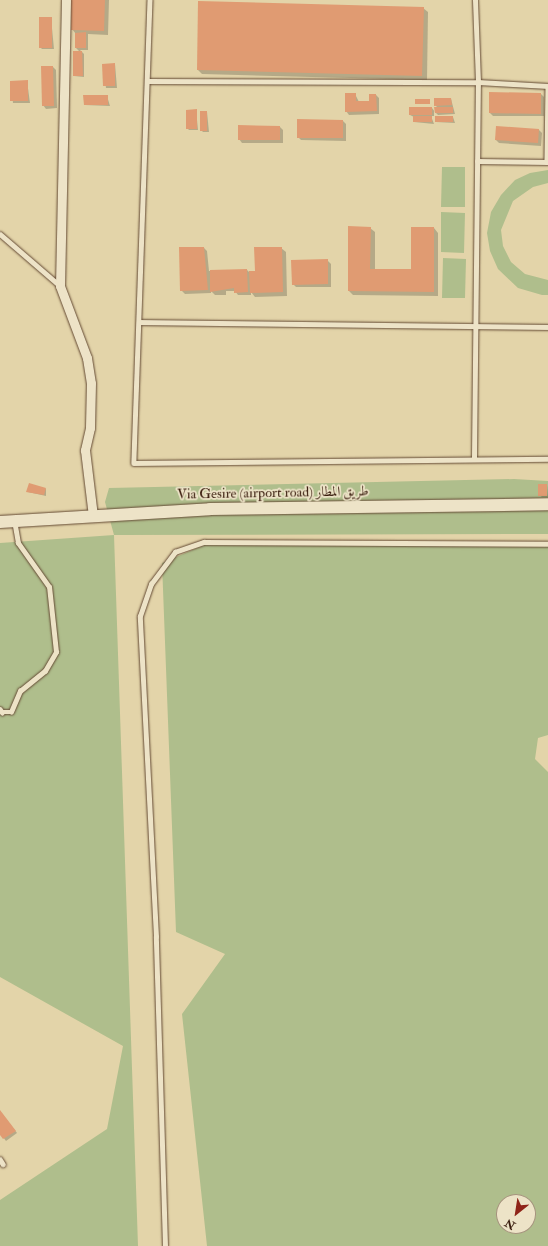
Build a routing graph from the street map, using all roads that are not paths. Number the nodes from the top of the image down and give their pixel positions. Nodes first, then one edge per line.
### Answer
1 (66, 0) edge
2 (150, 0) edge
3 (475, 0) edge
4 (147, 81) junction
5 (478, 82) junction
6 (477, 161) junction
7 (547, 162) edge
8 (0, 234) edge
9 (60, 286) junction
10 (139, 322) junction
11 (475, 326) junction
12 (548, 327) edge
13 (474, 458) junction
14 (548, 459) edge
15 (547, 503) edge
16 (93, 516) junction
17 (14, 521) junction
18 (0, 522) edge
19 (548, 544) edge
20 (0, 709) edge
21 (165, 1246) edge

1 - 9 street
2 - 4 lane
3 - 5 lane
4 - 5 lane
4 - 10 lane
5 - 6 lane
5 - 7 lane
6 - 7 lane
6 - 11 lane
8 - 9 lane
9 - 16 street
10 - 11 lane
10 - 13 lane
11 - 12 lane
11 - 13 lane
13 - 14 lane
15 - 16 main road, Via Gesire (airport road) طريق المطار
16 - 17 main road, Via Gesire (airport road) طريق المطار
17 - 18 main road, Via Gesire (airport road) طريق المطار
17 - 20 lane
19 - 21 lane

